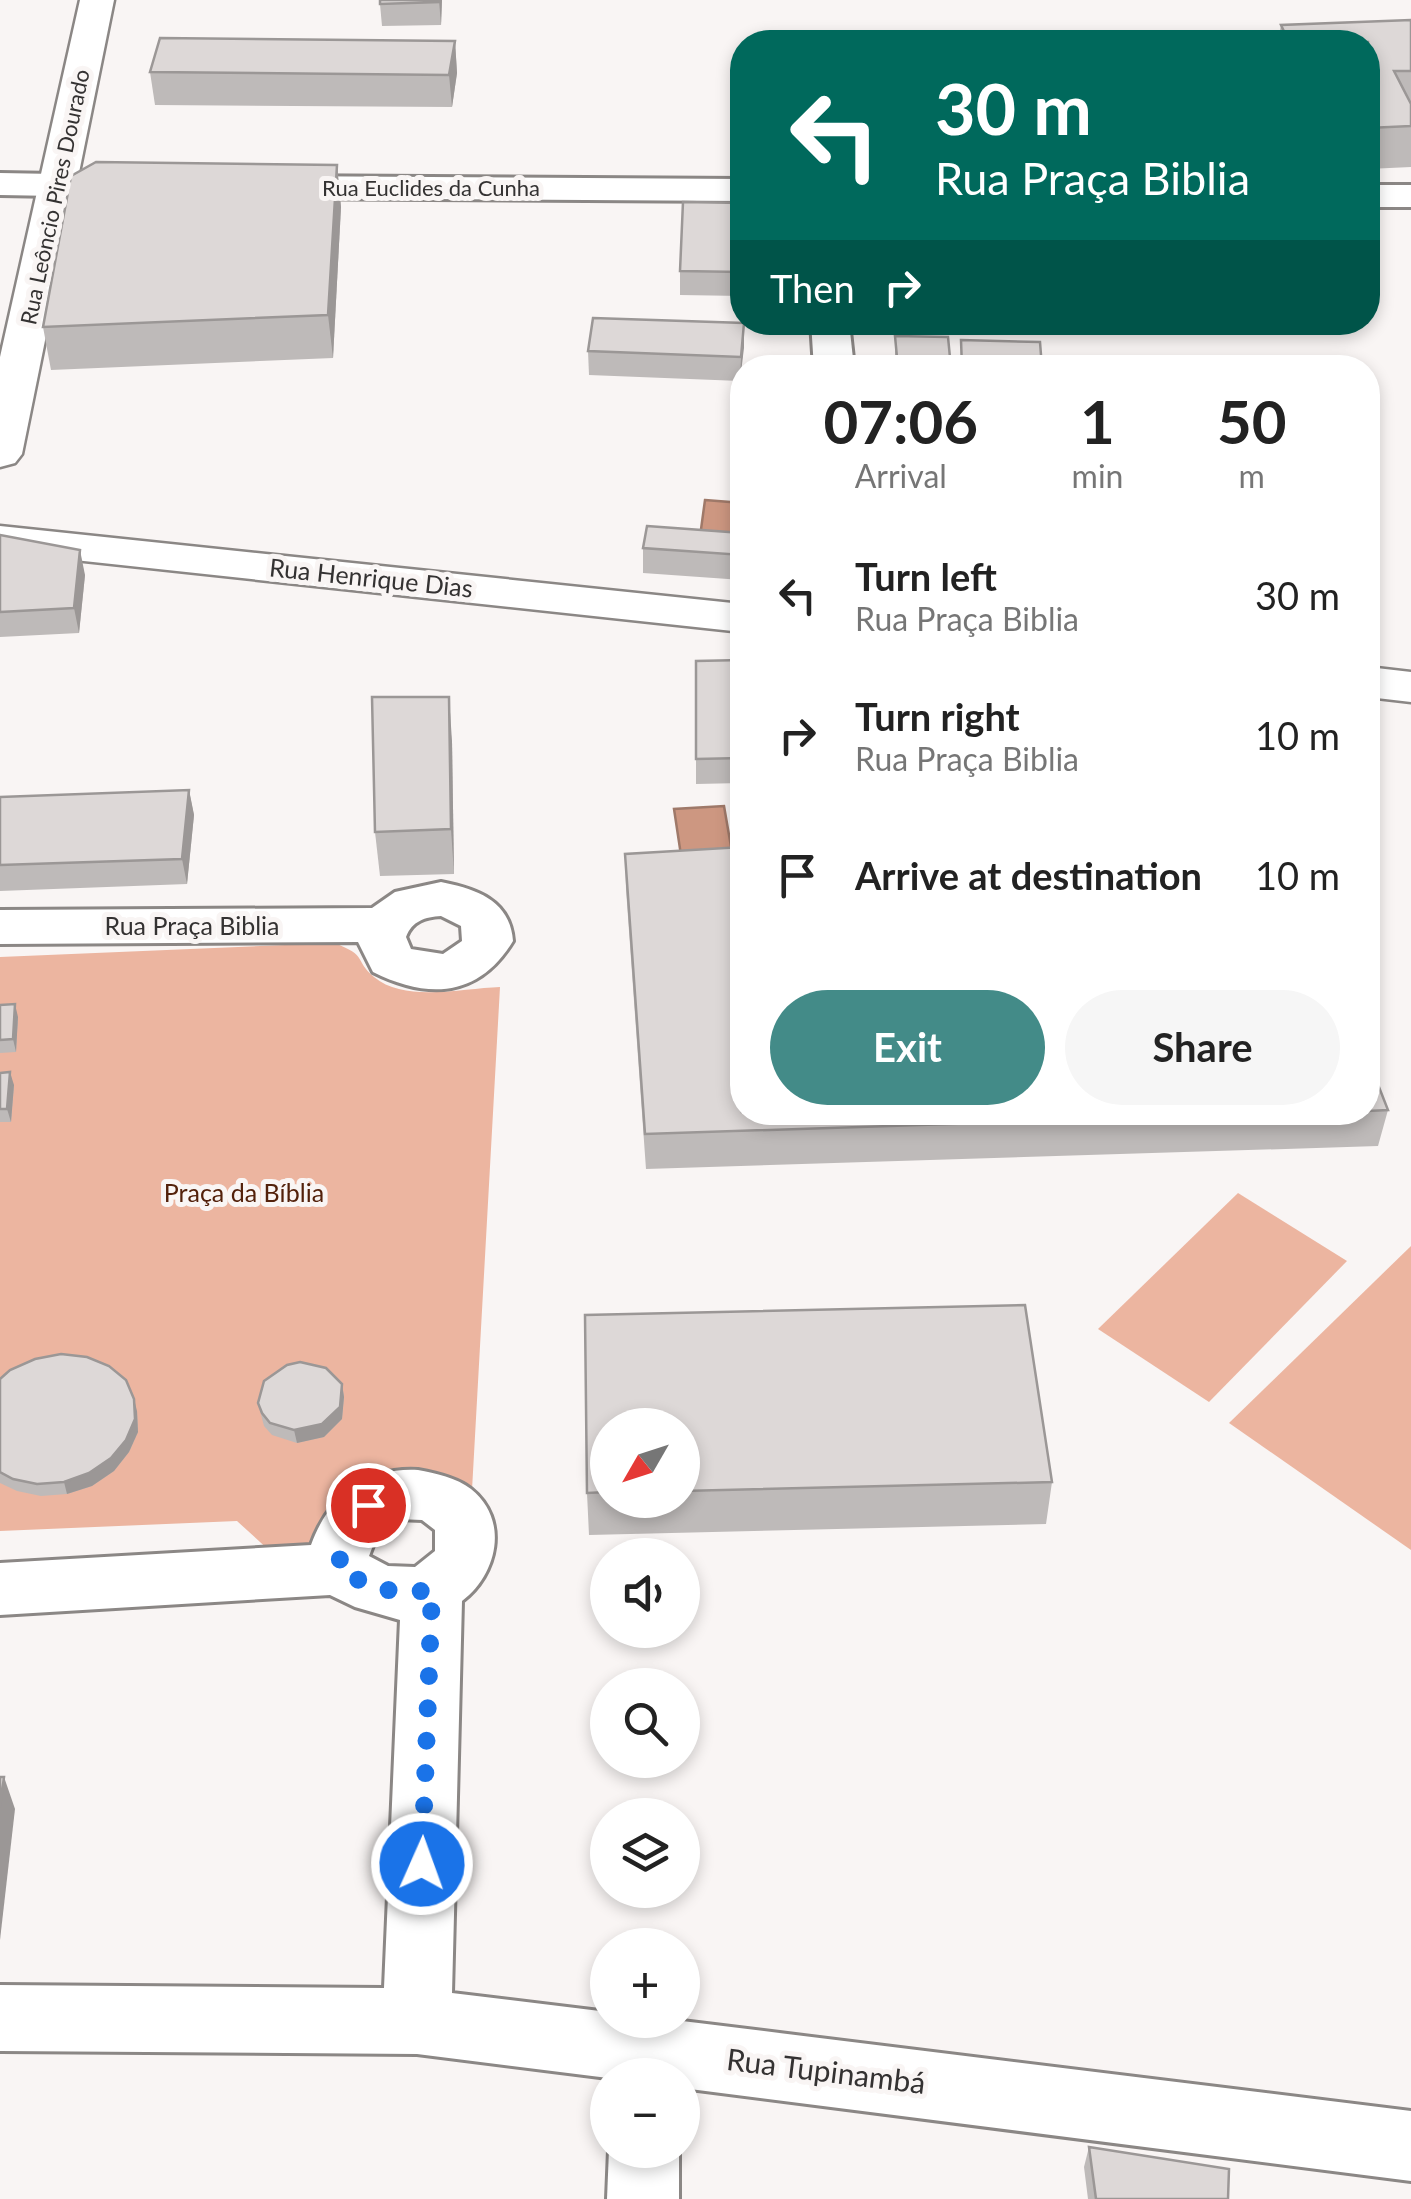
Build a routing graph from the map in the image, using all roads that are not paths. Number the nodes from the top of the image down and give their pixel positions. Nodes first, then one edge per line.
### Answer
1 (98, 0) edge
2 (0, 184) edge
3 (58, 186) junction
4 (136, 186) edge
5 (234, 187) edge
6 (730, 190) edge
7 (1380, 196) edge
8 (1411, 196) edge
9 (0, 454) edge
10 (0, 539) edge
11 (730, 617) edge
12 (1380, 683) edge
13 (1411, 687) edge
14 (385, 925) dead end
15 (0, 928) edge
16 (338, 1569) junction
17 (0, 1589) edge
18 (432, 1590) junction
19 (0, 2018) edge
20 (417, 2021) junction
21 (624, 2058) edge
22 (700, 2068) edge
23 (1411, 2146) edge
24 (644, 2168) edge
25 (644, 2199) edge

1 - 3 main road, Rua Leôncio Pires Dourado
2 - 3 street
3 - 4 street
3 - 9 main road, Rua Leôncio Pires Dourado
5 - 6 street, Rua Euclides da Cunha
7 - 8 street
10 - 11 main road, Rua Henrique Dias
12 - 13 main road
14 - 15 street, Rua Praça Biblia
16 - 17 street
16 - 18 street
16 - 18 street
18 - 20 street
19 - 20 street, Rua Tupinambá
20 - 21 street, Rua Tupinambá
22 - 23 street, Rua Tupinambá
24 - 25 street

